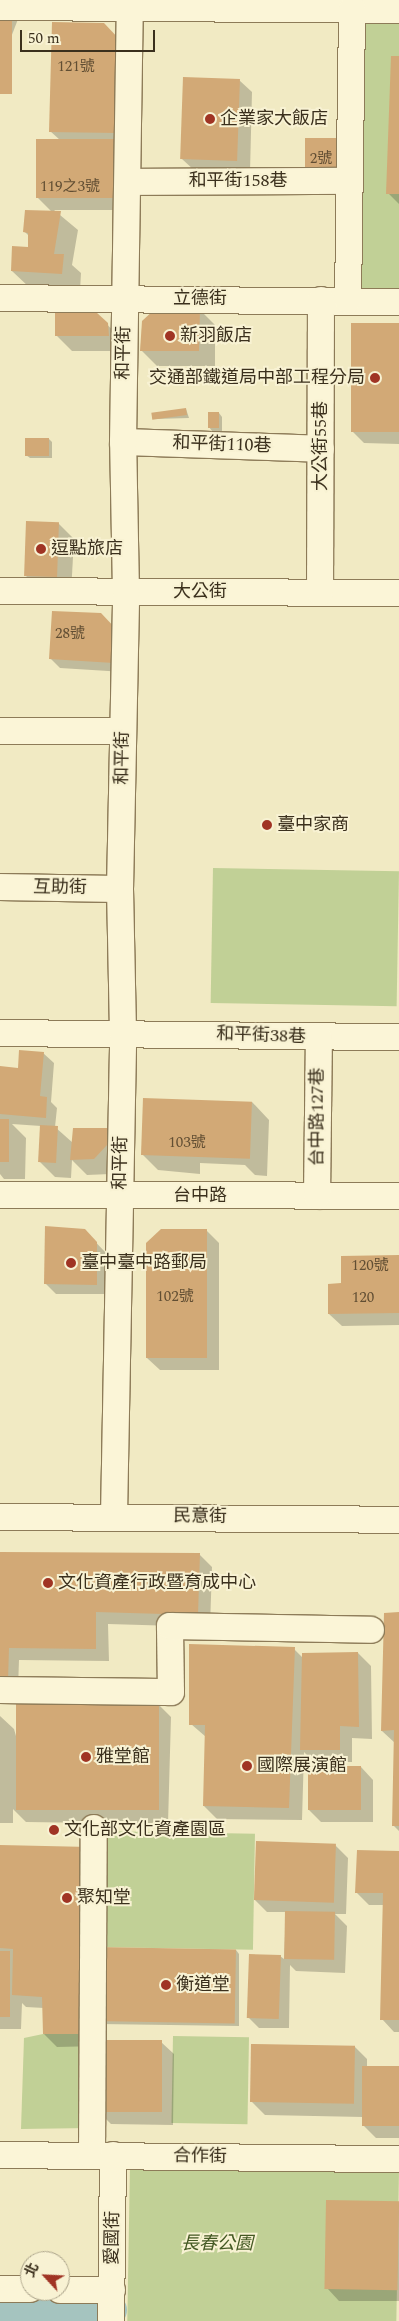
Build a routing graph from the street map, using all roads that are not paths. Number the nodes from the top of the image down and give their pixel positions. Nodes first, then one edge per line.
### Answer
1 (130, 4) edge
2 (0, 7) edge
3 (352, 9) junction
4 (399, 10) edge
5 (349, 181) junction
6 (128, 182) junction
7 (0, 298) edge
8 (125, 299) junction
9 (321, 300) junction
10 (348, 300) junction
11 (399, 302) edge
12 (123, 442) junction
13 (321, 449) junction
14 (0, 591) edge
15 (126, 592) junction
16 (320, 592) junction
17 (399, 593) edge
18 (0, 731) edge
19 (123, 731) junction
20 (0, 887) edge
21 (120, 889) junction
22 (123, 1032) junction
23 (0, 1033) edge
24 (319, 1038) junction
25 (399, 1038) edge
26 (0, 1196) edge
27 (121, 1196) junction
28 (318, 1196) junction
29 (399, 1196) edge
30 (114, 1516) junction
31 (0, 1517) edge
32 (399, 1520) edge
33 (371, 1630) dead end
34 (0, 1690) edge
35 (94, 1828) dead end
36 (0, 2155) edge
37 (102, 2156) junction
38 (399, 2159) edge
39 (0, 2289) edge
40 (20, 2289) edge
41 (70, 2290) edge
42 (112, 2290) junction
43 (111, 2321) edge

1 - 2 street
1 - 3 street
1 - 6 street, 和平街
3 - 4 street
3 - 5 street
5 - 6 street, 和平街158巷
5 - 10 street
6 - 8 street, 和平街
7 - 8 street, 立德街
8 - 9 street, 立德街
8 - 12 street, 和平街
9 - 10 street, 立德街
9 - 13 street, 大公街55巷
10 - 11 street, 立德街
12 - 13 street, 和平街110巷
12 - 15 street, 和平街
13 - 16 street, 大公街55巷
14 - 15 street, 大公街
15 - 16 street, 大公街
15 - 19 street, 和平街
16 - 17 street, 大公街
18 - 19 street
19 - 21 street, 和平街
20 - 21 street, 互助街
21 - 22 street, 和平街
22 - 23 street, 和平街38巷
22 - 24 street, 和平街38巷
22 - 27 street, 和平街
24 - 25 street, 和平街38巷
24 - 28 street, 台中路127巷
26 - 27 street, 台中路
27 - 28 street, 台中路
27 - 30 street, 和平街
28 - 29 street, 台中路
30 - 31 street, 民意街
30 - 32 street, 民意街
33 - 34 street
35 - 37 street, 愛國街
36 - 37 street, 合作街
37 - 38 street, 合作街
37 - 42 street, 愛國街
39 - 40 street
41 - 42 street
42 - 43 street, 愛國街

